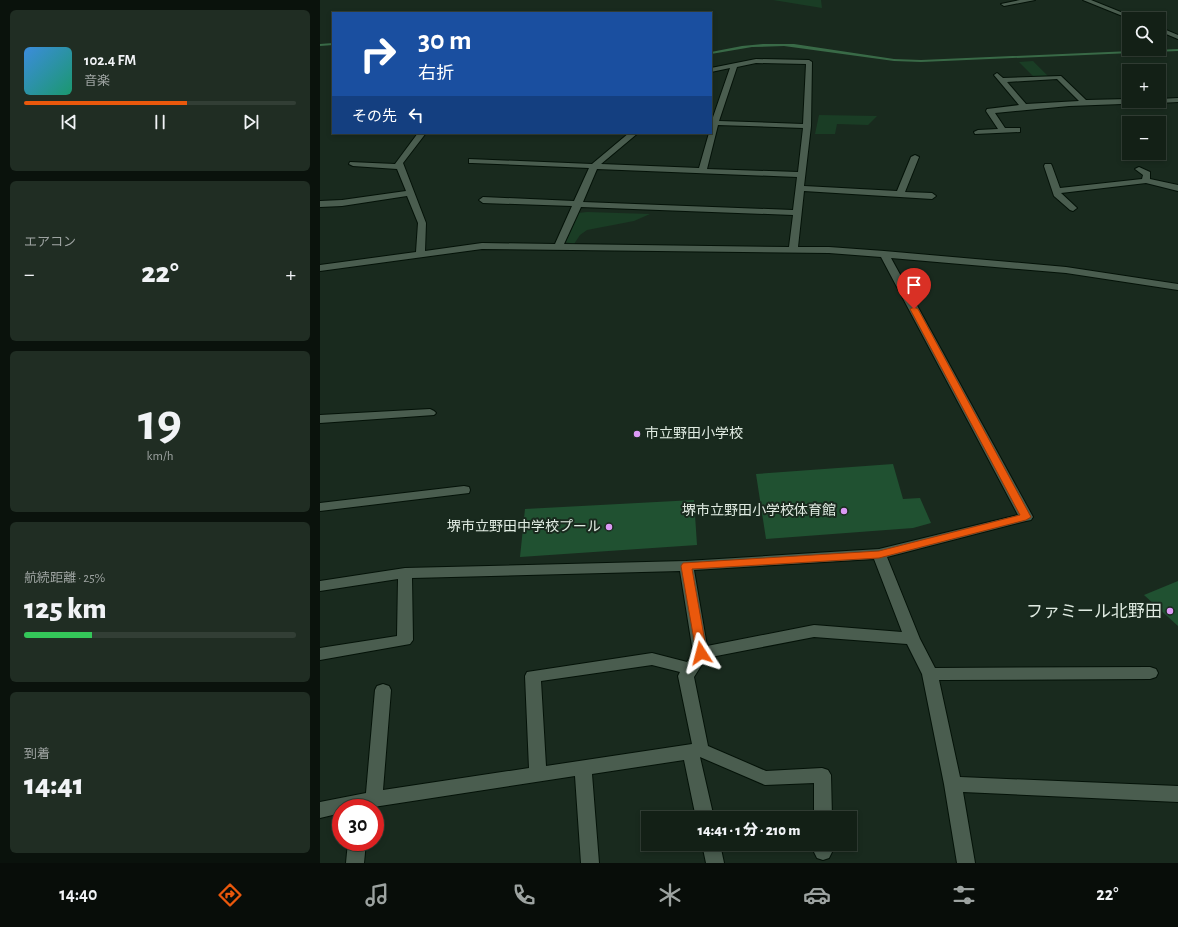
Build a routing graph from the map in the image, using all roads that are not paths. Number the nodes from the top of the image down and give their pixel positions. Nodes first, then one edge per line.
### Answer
1 (1032, 0) edge
2 (1086, 0) edge
3 (1004, 4) dead end
4 (1122, 14) edge
5 (1166, 32) edge
6 (1178, 37) edge
7 (734, 65) junction
8 (712, 70) edge
9 (996, 73) dead end
10 (1001, 80) junction
11 (1178, 100) edge
12 (1122, 101) edge
13 (1166, 101) edge
14 (1084, 102) junction
15 (1024, 106) junction
16 (715, 123) junction
17 (807, 126) junction
18 (1017, 130) dead end
19 (1003, 131) junction
20 (978, 132) dead end
21 (421, 134) edge
22 (633, 134) edge
23 (915, 157) dead end
24 (472, 161) dead end
25 (352, 164) dead end
26 (595, 166) junction
27 (1048, 166) dead end
28 (400, 167) junction
29 (1139, 169) dead end
30 (703, 170) junction
31 (802, 175) junction
32 (1146, 181) junction
33 (799, 188) junction
34 (1178, 188) edge
35 (1056, 191) junction
36 (411, 193) junction
37 (900, 194) junction
38 (932, 196) dead end
39 (483, 200) dead end
40 (320, 204) edge
41 (578, 204) junction
42 (1073, 208) dead end
43 (797, 213) junction
44 (558, 247) junction
45 (793, 250) junction
46 (884, 254) junction
47 (420, 255) junction
48 (320, 268) edge
49 (1178, 287) edge
50 (430, 413) dead end
51 (320, 419) edge
52 (464, 490) dead end
53 (320, 508) edge
54 (879, 554) junction
55 (686, 566) junction
56 (405, 573) junction
57 (320, 586) edge
58 (912, 639) junction
59 (701, 653) junction
60 (320, 654) edge
61 (691, 670) junction
62 (1150, 673) dead end
63 (930, 674) junction
64 (383, 690) dead end
65 (696, 751) junction
66 (583, 768) junction
67 (538, 775) junction
68 (953, 784) junction
69 (1178, 794) edge
70 (365, 799) edge
71 (384, 800) edge
72 (332, 808) edge
73 (320, 810) edge
74 (704, 811) edge
75 (823, 811) edge
76 (356, 851) edge
77 (712, 851) edge
78 (355, 863) edge
79 (590, 863) edge
80 (715, 863) edge
81 (966, 863) edge

1 - 3 street
2 - 4 street
5 - 6 street
7 - 8 street
7 - 16 street
7 - 17 street
9 - 10 street
10 - 14 street
10 - 15 street
11 - 13 street
12 - 14 street
14 - 15 street
15 - 19 street
16 - 17 street
16 - 30 street
17 - 31 street
18 - 19 street
19 - 20 street
21 - 28 street
22 - 26 street
23 - 37 street
24 - 26 street
25 - 28 street
26 - 30 street
26 - 41 street
27 - 35 street
28 - 36 street
29 - 32 street
30 - 31 street
31 - 33 street
32 - 34 street
32 - 35 street
33 - 37 street
33 - 43 street
35 - 42 street
36 - 40 street
36 - 47 street
37 - 38 street
39 - 41 street
41 - 43 street
41 - 44 street
43 - 45 street
44 - 45 street
44 - 47 street
45 - 46 street
46 - 49 street
46 - 54 street
47 - 48 street
50 - 51 street
52 - 53 street
54 - 55 street
54 - 58 street
55 - 56 street
55 - 59 street
56 - 57 street
56 - 60 street
58 - 59 street
58 - 63 street
59 - 61 street
61 - 65 street
61 - 67 street
62 - 63 street
63 - 68 street
64 - 70 street
65 - 66 street
65 - 74 street
65 - 75 street
66 - 67 street
66 - 79 street
67 - 71 street
68 - 69 street
68 - 81 street
72 - 73 street
76 - 78 street
77 - 80 street

